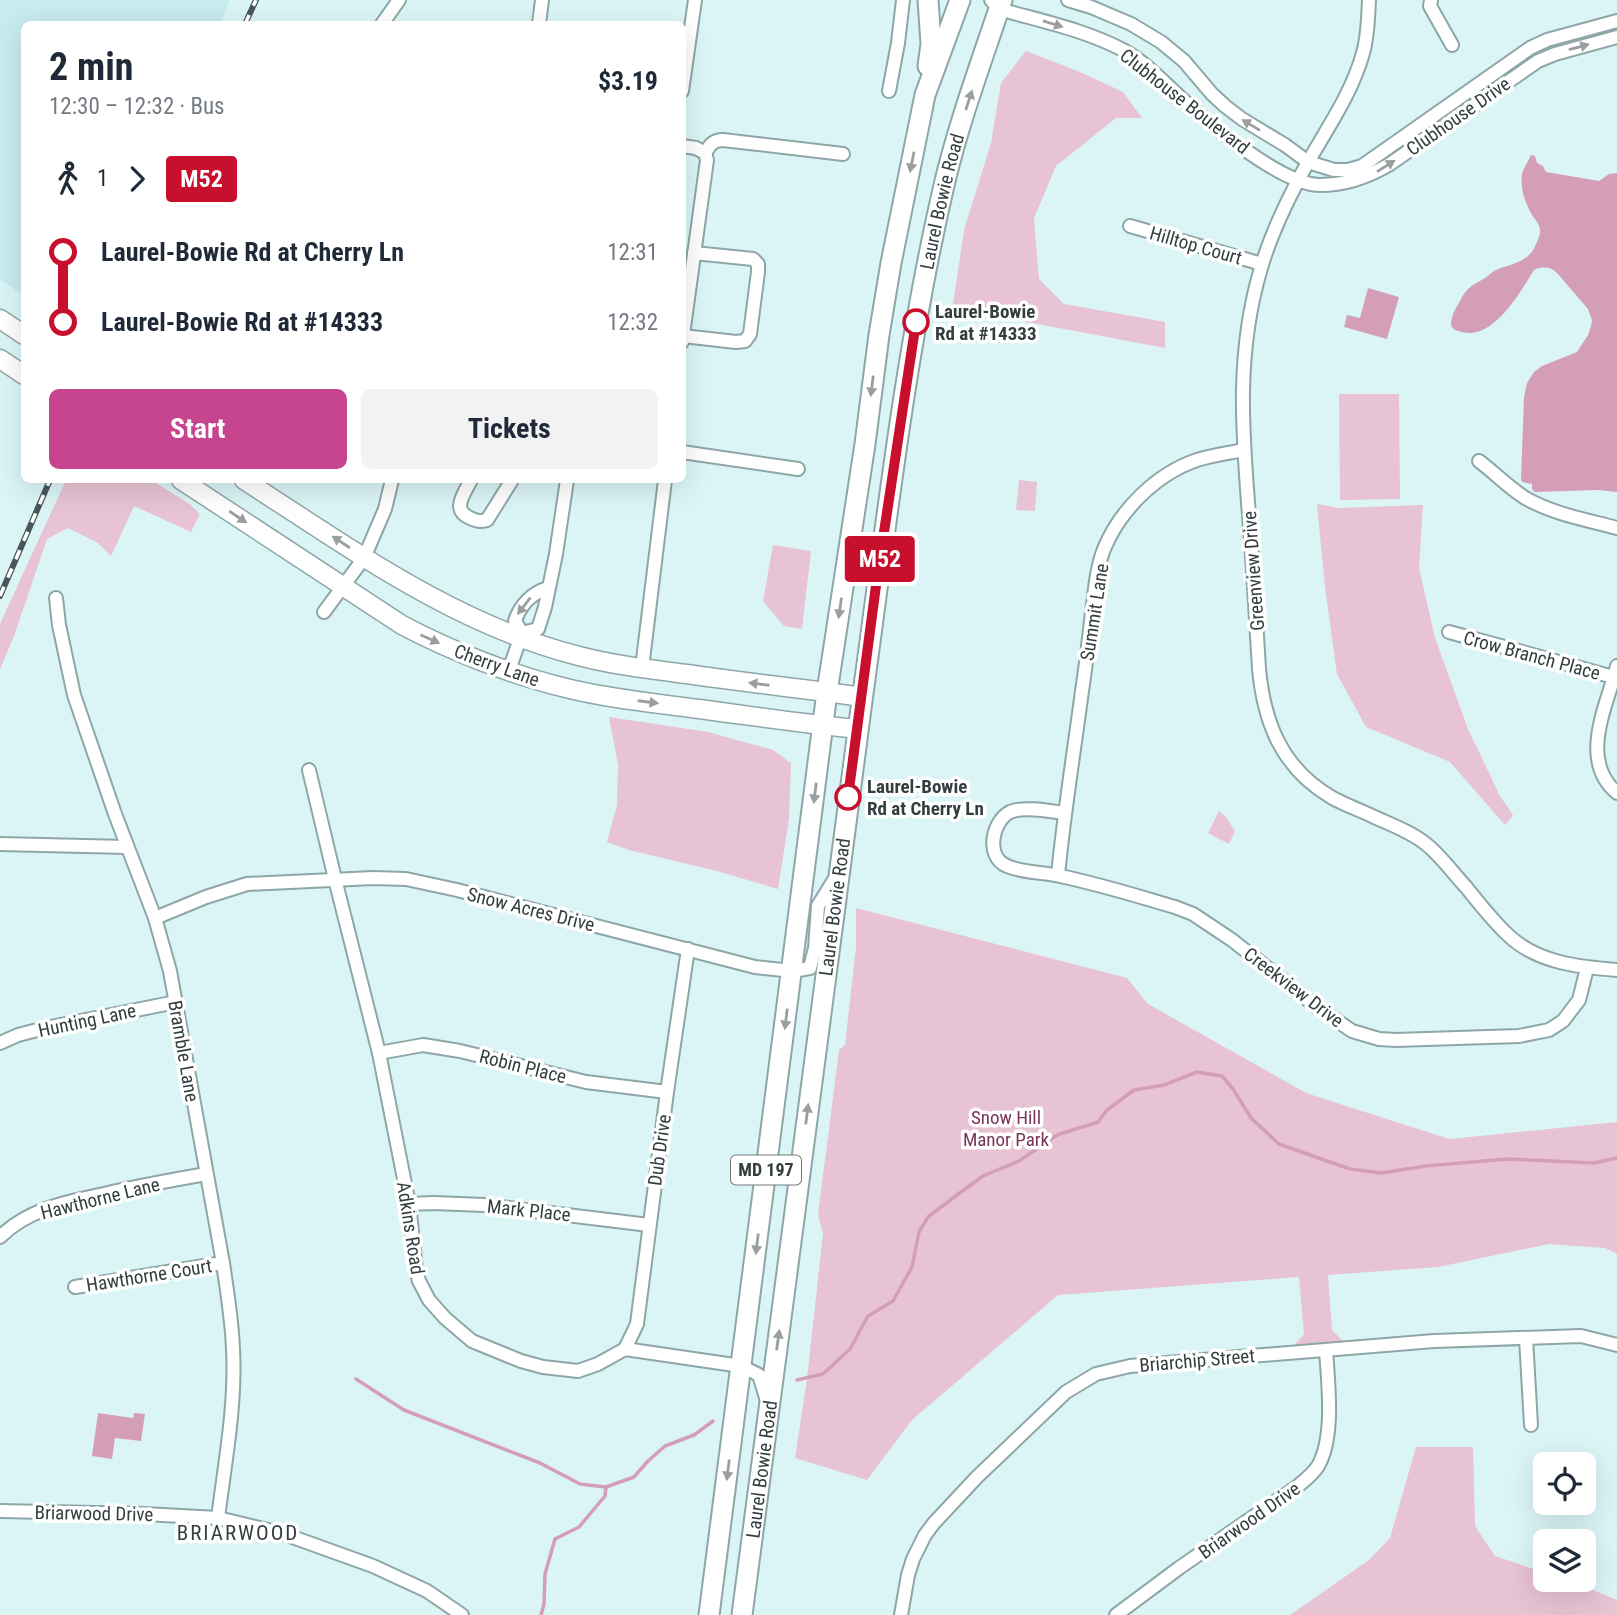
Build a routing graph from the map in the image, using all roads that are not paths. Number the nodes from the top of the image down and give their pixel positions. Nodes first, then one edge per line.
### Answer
1 (399, 0) edge
2 (542, 0) edge
3 (695, 0) edge
4 (903, 0) edge
5 (928, 0) edge
6 (960, 0) edge
7 (1068, 0) edge
8 (1369, 0) edge
9 (1431, 0) edge
10 (997, 3) edge
11 (384, 21) edge
12 (539, 21) edge
13 (1617, 21) edge
14 (1617, 37) edge
15 (1452, 45) dead end
16 (686, 63) edge
17 (889, 91) dead end
18 (926, 95) junction
19 (686, 147) edge
20 (705, 153) junction
21 (843, 154) dead end
22 (1308, 162) junction
23 (1298, 181) junction
24 (1130, 226) dead end
25 (694, 253) junction
26 (1262, 264) junction
27 (686, 313) edge
28 (0, 319) edge
29 (21, 333) edge
30 (686, 336) edge
31 (0, 359) edge
32 (21, 373) edge
33 (1244, 450) junction
34 (686, 453) edge
35 (1479, 461) dead end
36 (798, 469) dead end
37 (186, 483) edge
38 (249, 483) edge
39 (391, 483) edge
40 (469, 483) edge
41 (510, 483) edge
42 (567, 483) edge
43 (665, 483) edge
44 (1617, 528) edge
45 (364, 558) junction
46 (343, 587) junction
47 (548, 588) junction
48 (57, 598) dead end
49 (324, 612) dead end
50 (1449, 632) dead end
51 (521, 635) junction
52 (642, 668) junction
53 (509, 670) junction
54 (1616, 674) edge
55 (827, 692) junction
56 (862, 697) junction
57 (823, 725) junction
58 (858, 729) junction
59 (309, 770) dead end
60 (1617, 793) edge
61 (1064, 813) junction
62 (0, 844) edge
63 (127, 847) junction
64 (1058, 875) junction
65 (837, 876) junction
66 (335, 879) junction
67 (155, 918) junction
68 (688, 949) junction
69 (1587, 968) junction
70 (1617, 970) edge
71 (792, 971) junction
72 (176, 1002) junction
73 (0, 1043) edge
74 (379, 1053) junction
75 (667, 1092) junction
76 (206, 1174) junction
77 (409, 1204) junction
78 (649, 1225) junction
79 (0, 1237) edge
80 (223, 1263) junction
81 (75, 1287) dead end
82 (1526, 1338) junction
83 (1617, 1345) edge
84 (625, 1349) junction
85 (1326, 1350) junction
86 (741, 1366) junction
87 (770, 1408) junction
88 (1531, 1425) dead end
89 (0, 1511) edge
90 (218, 1518) junction
91 (462, 1615) edge
92 (709, 1615) edge
93 (743, 1615) edge
94 (901, 1615) edge
95 (1116, 1615) edge

1 - 11 street
2 - 12 street
3 - 16 street
4 - 17 street
5 - 18 main road
6 - 18 main road, Laurel Bowie Road / MD 197
22 -> 7 street, Clubhouse Boulevard
8 - 22 street, Greenview Drive
9 - 15 street
10 -> 23 street, Clubhouse Boulevard
56 -> 10 main road, Laurel Bowie Road / MD 197
13 - 22 street, Clubhouse Drive
23 -> 14 street, Clubhouse Drive
18 -> 55 main road, Laurel Bowie Road / MD 197
19 - 20 street
20 - 21 street
20 - 25 street
22 - 23 street, Greenview Drive
23 - 26 street, Greenview Drive
24 - 26 street, Hilltop Court
25 - 27 street
25 - 30 street
26 - 33 street, Greenview Drive
28 - 29 main road
31 - 32 main road
33 - 61 street, Summit Lane
33 - 69 street, Greenview Drive
34 - 36 street
35 - 44 street
37 -> 46 main road, Cherry Lane
45 -> 38 main road, Cherry Lane
39 - 45 street
40 - 41 street
42 - 47 street
43 - 52 street
45 - 46 street
45 - 51 main road, Cherry Lane
46 - 49 street
46 -> 53 main road, Cherry Lane
47 - 51 street
47 -> 51 street
48 - 63 street, Bramble Lane
50 - 54 street, Crow Branch Place
51 - 52 main road, Cherry Lane
51 - 53 street
55 -> 52 main road, Cherry Lane
53 -> 57 main road, Cherry Lane
54 - 60 street
55 - 56 main road, Cherry Lane
55 - 57 main road, Laurel Bowie Road / MD 197
56 - 58 main road, Laurel Bowie Road / MD 197
57 - 58 main road, Cherry Lane
57 -> 71 main road, Laurel Bowie Road / MD 197
58 - 65 main road, Laurel Bowie Road / MD 197
59 - 66 street, Adkins Road
61 - 64 street
61 - 64 street, Creekview Drive
62 - 63 street
63 - 67 street, Bramble Lane
64 - 69 street, Creekview Drive
65 - 71 street
87 -> 65 main road, Laurel Bowie Road / MD 197
66 - 67 street, Snow Acres Drive
66 - 68 street, Snow Acres Drive
66 - 74 street, Adkins Road
67 - 72 street, Bramble Lane
68 - 71 street, Snow Acres Drive
68 - 75 street, Dub Drive
69 - 70 street, Greenview Drive
71 -> 86 main road, Laurel Bowie Road / MD 197
72 - 73 street, Hunting Lane
72 - 76 street, Bramble Lane
74 - 75 street, Robin Place
74 - 77 street, Adkins Road
75 - 78 street, Dub Drive
76 - 79 street, Hawthorne Lane
76 - 80 street, Bramble Lane
77 - 78 street, Mark Place
77 - 84 street, Adkins Road
78 - 84 street, Dub Drive
80 - 81 street, Hawthorne Court
80 - 90 street, Bramble Lane
82 - 83 street, Briarchip Street
82 - 85 street, Briarchip Street
82 - 88 street
84 - 86 street
85 - 94 street, Briarchip Street
85 - 95 street, Briarwood Drive
86 - 87 street
86 -> 92 main road, Laurel Bowie Road / MD 197
87 - 93 main road, Laurel Bowie Road / MD 197
89 - 90 street, Briarwood Drive
90 - 91 street, Briarwood Drive

